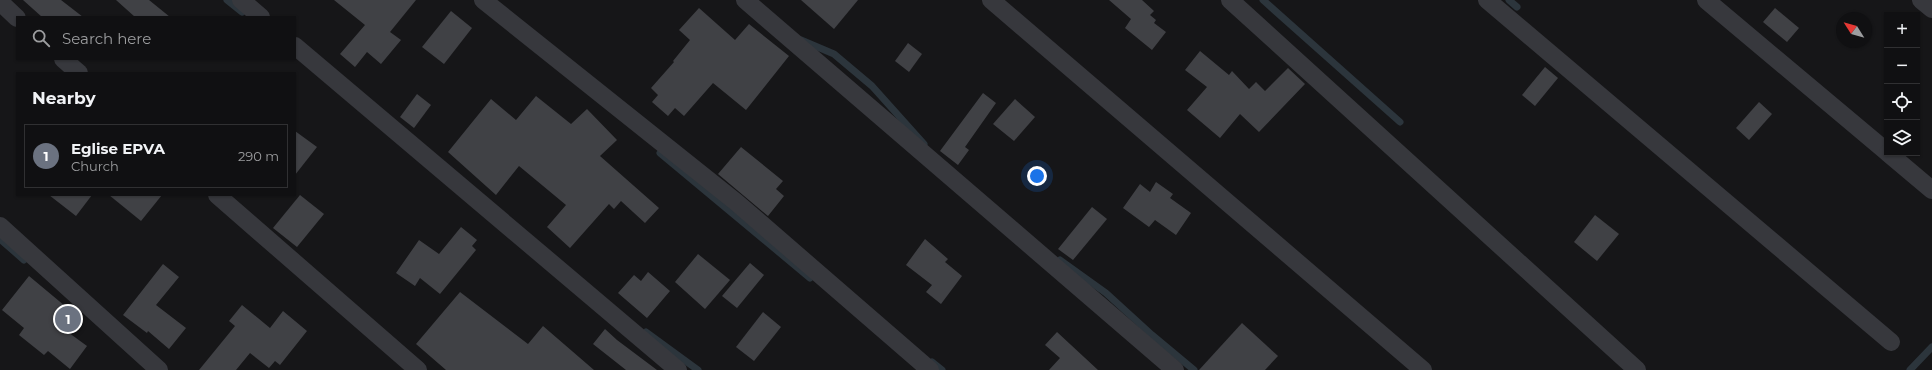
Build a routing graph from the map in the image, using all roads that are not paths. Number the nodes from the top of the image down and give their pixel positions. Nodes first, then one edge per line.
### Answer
1 (241, 0) edge
2 (483, 0) edge
3 (745, 0) edge
4 (991, 0) edge
5 (1230, 0) edge
6 (1488, 0) edge
7 (1706, 0) edge
8 (1921, 0) edge
9 (0, 2) edge
10 (1932, 9) edge
11 (260, 16) edge
12 (16, 17) edge
13 (296, 47) edge
14 (64, 60) edge
15 (78, 72) edge
16 (1884, 149) edge
17 (1893, 156) edge
18 (1932, 190) edge
19 (219, 196) edge
20 (0, 226) edge
21 (1891, 342) dead end
22 (160, 370) edge
23 (418, 370) edge
24 (678, 370) edge
25 (930, 370) edge
26 (1175, 370) edge
27 (1423, 370) edge
28 (1637, 370) edge

1 - 11 street
2 - 25 street
3 - 26 street
4 - 27 street
5 - 28 street
6 - 21 street
7 - 16 street
8 - 10 street
9 - 12 street
13 - 24 street
14 - 15 street
17 - 18 street
19 - 23 street
20 - 22 street

